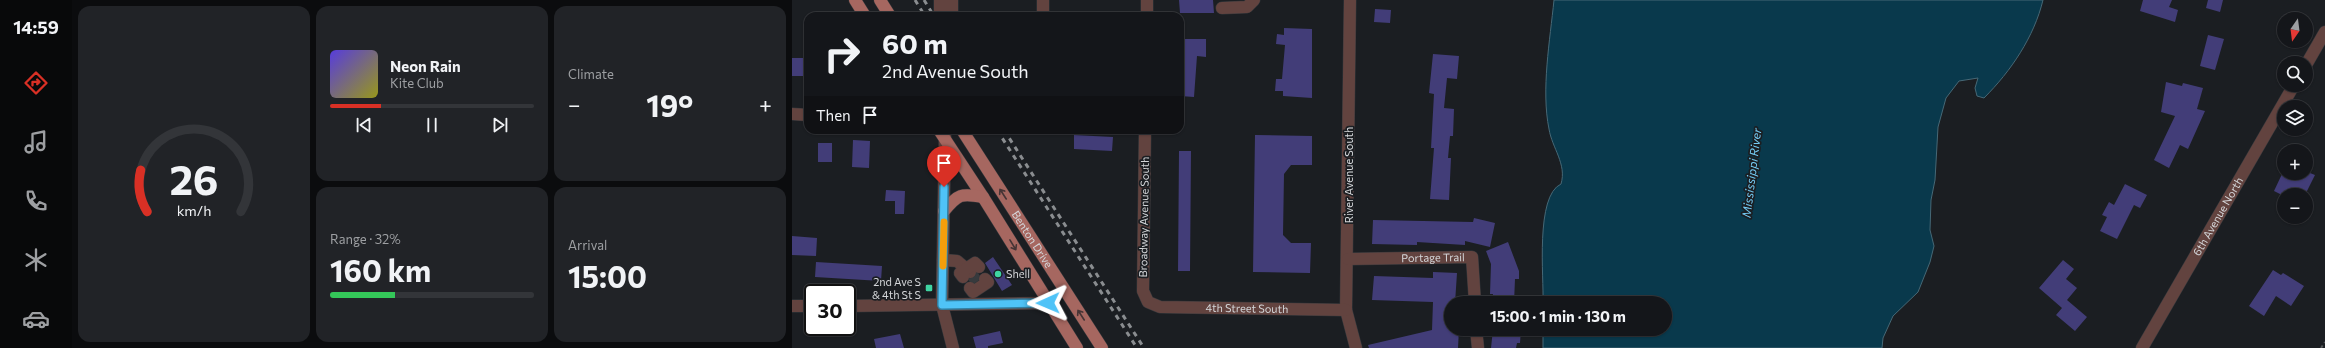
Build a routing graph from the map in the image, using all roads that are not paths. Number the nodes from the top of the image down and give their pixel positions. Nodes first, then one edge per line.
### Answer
1 (855, 0) edge
2 (880, 0) edge
3 (940, 0) edge
4 (952, 0) edge
5 (1043, 0) edge
6 (1147, 0) edge
7 (1254, 0) edge
8 (1350, 0) edge
9 (1222, 8) dead end
10 (862, 12) edge
11 (888, 12) edge
12 (940, 12) edge
13 (952, 12) edge
14 (1043, 12) edge
15 (1146, 12) edge
16 (2325, 32) edge
17 (2311, 56) edge
18 (2290, 92) edge
19 (792, 114) edge
20 (804, 115) edge
21 (965, 134) edge
22 (1145, 134) edge
23 (945, 135) edge
24 (983, 197) junction
25 (944, 211) junction
26 (1348, 259) junction
27 (943, 260) junction
28 (970, 271) tunnel mouth
29 (978, 284) tunnel mouth
30 (1475, 296) edge
31 (1148, 302) joint
32 (1048, 303) junction
33 (984, 304) junction
34 (942, 305) junction
35 (792, 306) edge
36 (804, 306) edge
37 (856, 306) edge
38 (1346, 310) junction
39 (1477, 336) edge
40 (953, 348) edge
41 (1077, 348) edge
42 (1102, 348) edge
43 (1356, 348) edge
44 (1478, 348) edge
45 (2142, 348) edge

1 - 10 main road
2 - 11 main road
3 - 12 street
4 - 13 street
5 - 14 street
6 - 15 street
7 - 9 street
8 - 26 street, River Avenue South
16 - 17 street
18 - 45 street, 6th Avenue North
19 - 20 street
42 -> 21 main road, Benton Drive
22 - 31 street, Broadway Avenue South
23 - 24 main road, Benton Drive
23 - 25 street
24 - 25 main road
24 -> 32 main road, Benton Drive
25 - 27 street
26 - 30 street, Portage Trail
26 - 38 street, River Avenue South
27 - 28 street
27 - 34 street
29 - 33 street
31 - 38 street, 4th Street South
32 - 33 street
32 - 41 main road, Benton Drive
33 - 34 street
34 - 37 street
34 - 40 street
35 - 36 street
38 - 43 street, River Avenue South
39 - 44 street

